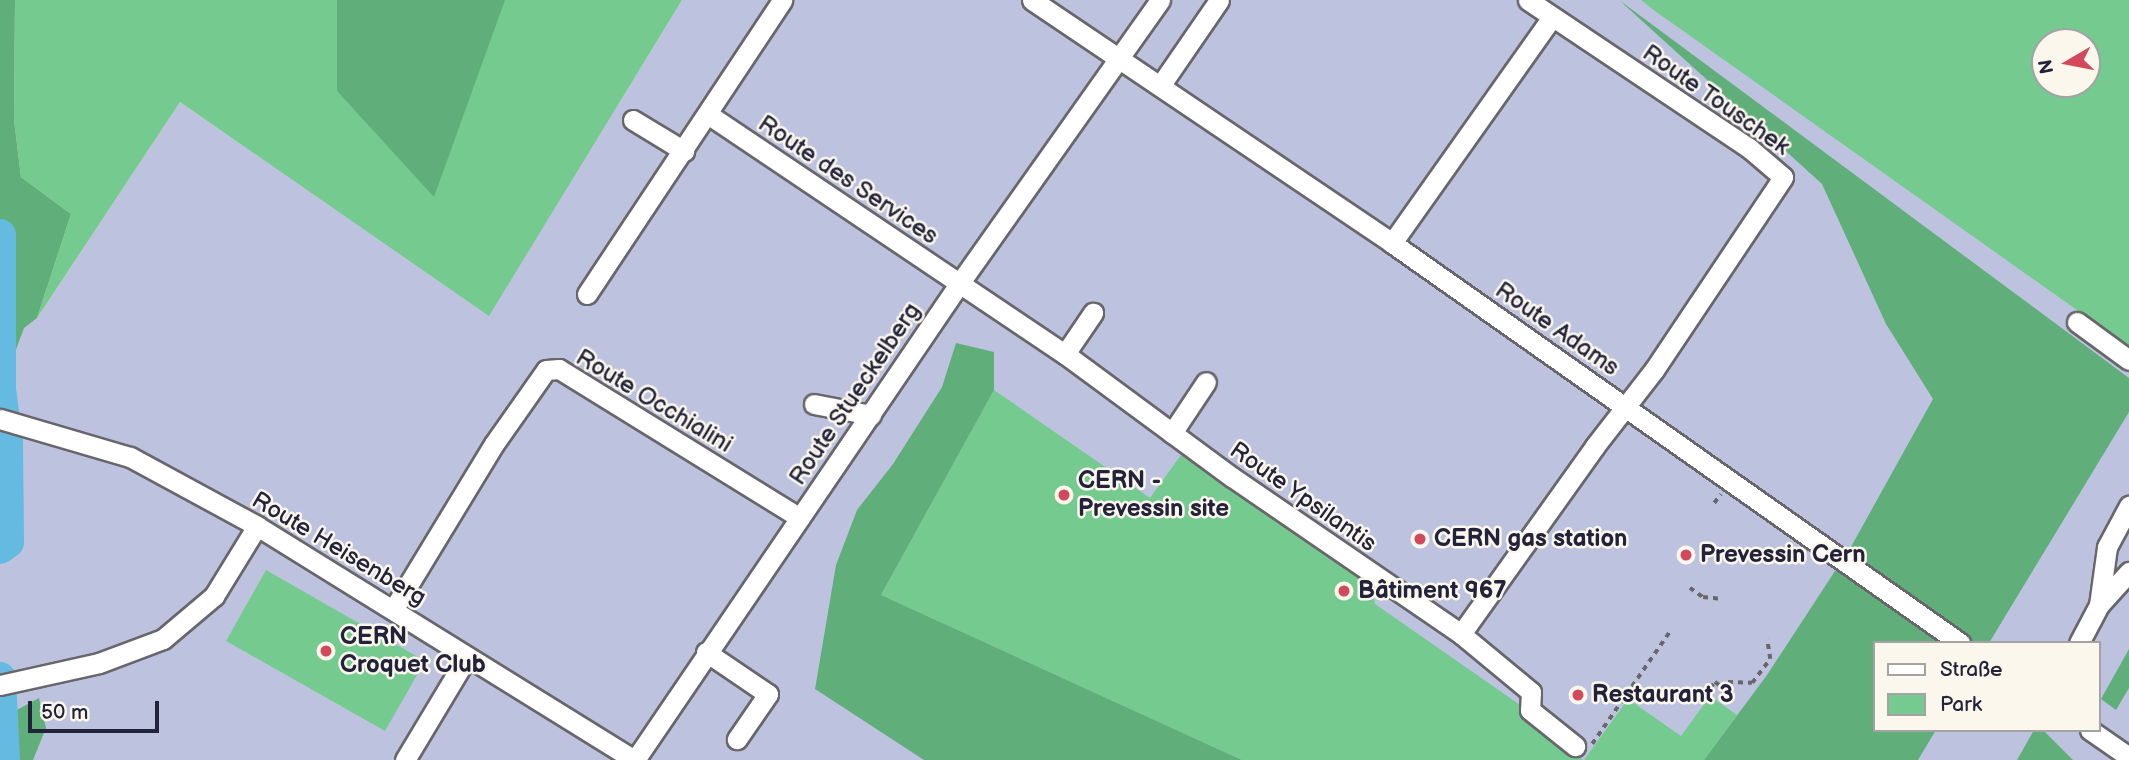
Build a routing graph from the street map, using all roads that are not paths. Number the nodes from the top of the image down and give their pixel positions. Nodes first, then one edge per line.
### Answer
1 (782, 0) edge
2 (1032, 0) edge
3 (1160, 0) edge
4 (1219, 0) edge
5 (1528, 0) edge
6 (1552, 17) junction
7 (1121, 60) junction
8 (1160, 86) junction
9 (709, 115) junction
10 (633, 120) dead end
11 (684, 151) junction
12 (1392, 243) junction
13 (959, 284) junction
14 (587, 294) dead end
15 (1093, 313) dead end
16 (2077, 322) dead end
17 (1065, 354) junction
18 (2129, 360) edge
19 (1206, 382) dead end
20 (814, 404) dead end
21 (1626, 408) junction
22 (871, 415) junction
23 (6, 421) edge
24 (1172, 433) junction
25 (2129, 506) edge
26 (800, 518) junction
27 (257, 526) junction
28 (2129, 572) edge
29 (2099, 604) junction
30 (393, 610) junction
31 (1461, 634) junction
32 (1957, 641) edge
33 (2080, 641) edge
34 (706, 652) junction
35 (467, 657) junction
36 (6, 684) edge
37 (2093, 732) edge
38 (737, 739) dead end
39 (1575, 746) road end
40 (2129, 757) edge
41 (405, 760) edge
42 (635, 760) edge

1 - 9 street
2 - 7 street
3 - 7 street, Route Stueckelberg
4 - 8 street
5 - 6 street, Route Touschek
6 - 12 street
6 - 21 street, Route Touschek
7 - 8 street, Route Adams
7 - 13 street, Route Stueckelberg
8 - 12 street, Route Adams
9 - 11 street
9 - 13 street, Route des Services
10 - 11 street
11 - 14 street
12 - 21 street, Route Adams
13 - 17 street, Route Ypsilantis
13 - 22 street, Route Stueckelberg
15 - 17 street
16 - 18 street
17 - 24 street, Route Ypsilantis
19 - 24 street
20 - 22 street
21 - 31 street
21 - 32 street, Route Adams
22 - 26 street, Route Stueckelberg
23 - 27 street, Route Heisenberg
24 - 31 street, Route Ypsilantis
25 - 29 street
26 - 30 street, Route Occhialini
26 - 34 street, Route Stueckelberg
27 - 30 street, Route Heisenberg
27 - 36 street
28 - 29 street
29 - 33 street
30 - 35 street, Route Heisenberg
31 - 39 street, Route Ypsilantis
34 - 38 street
34 - 42 street, Route Stueckelberg
35 - 41 street
35 - 42 street, Route Heisenberg
37 - 40 street

